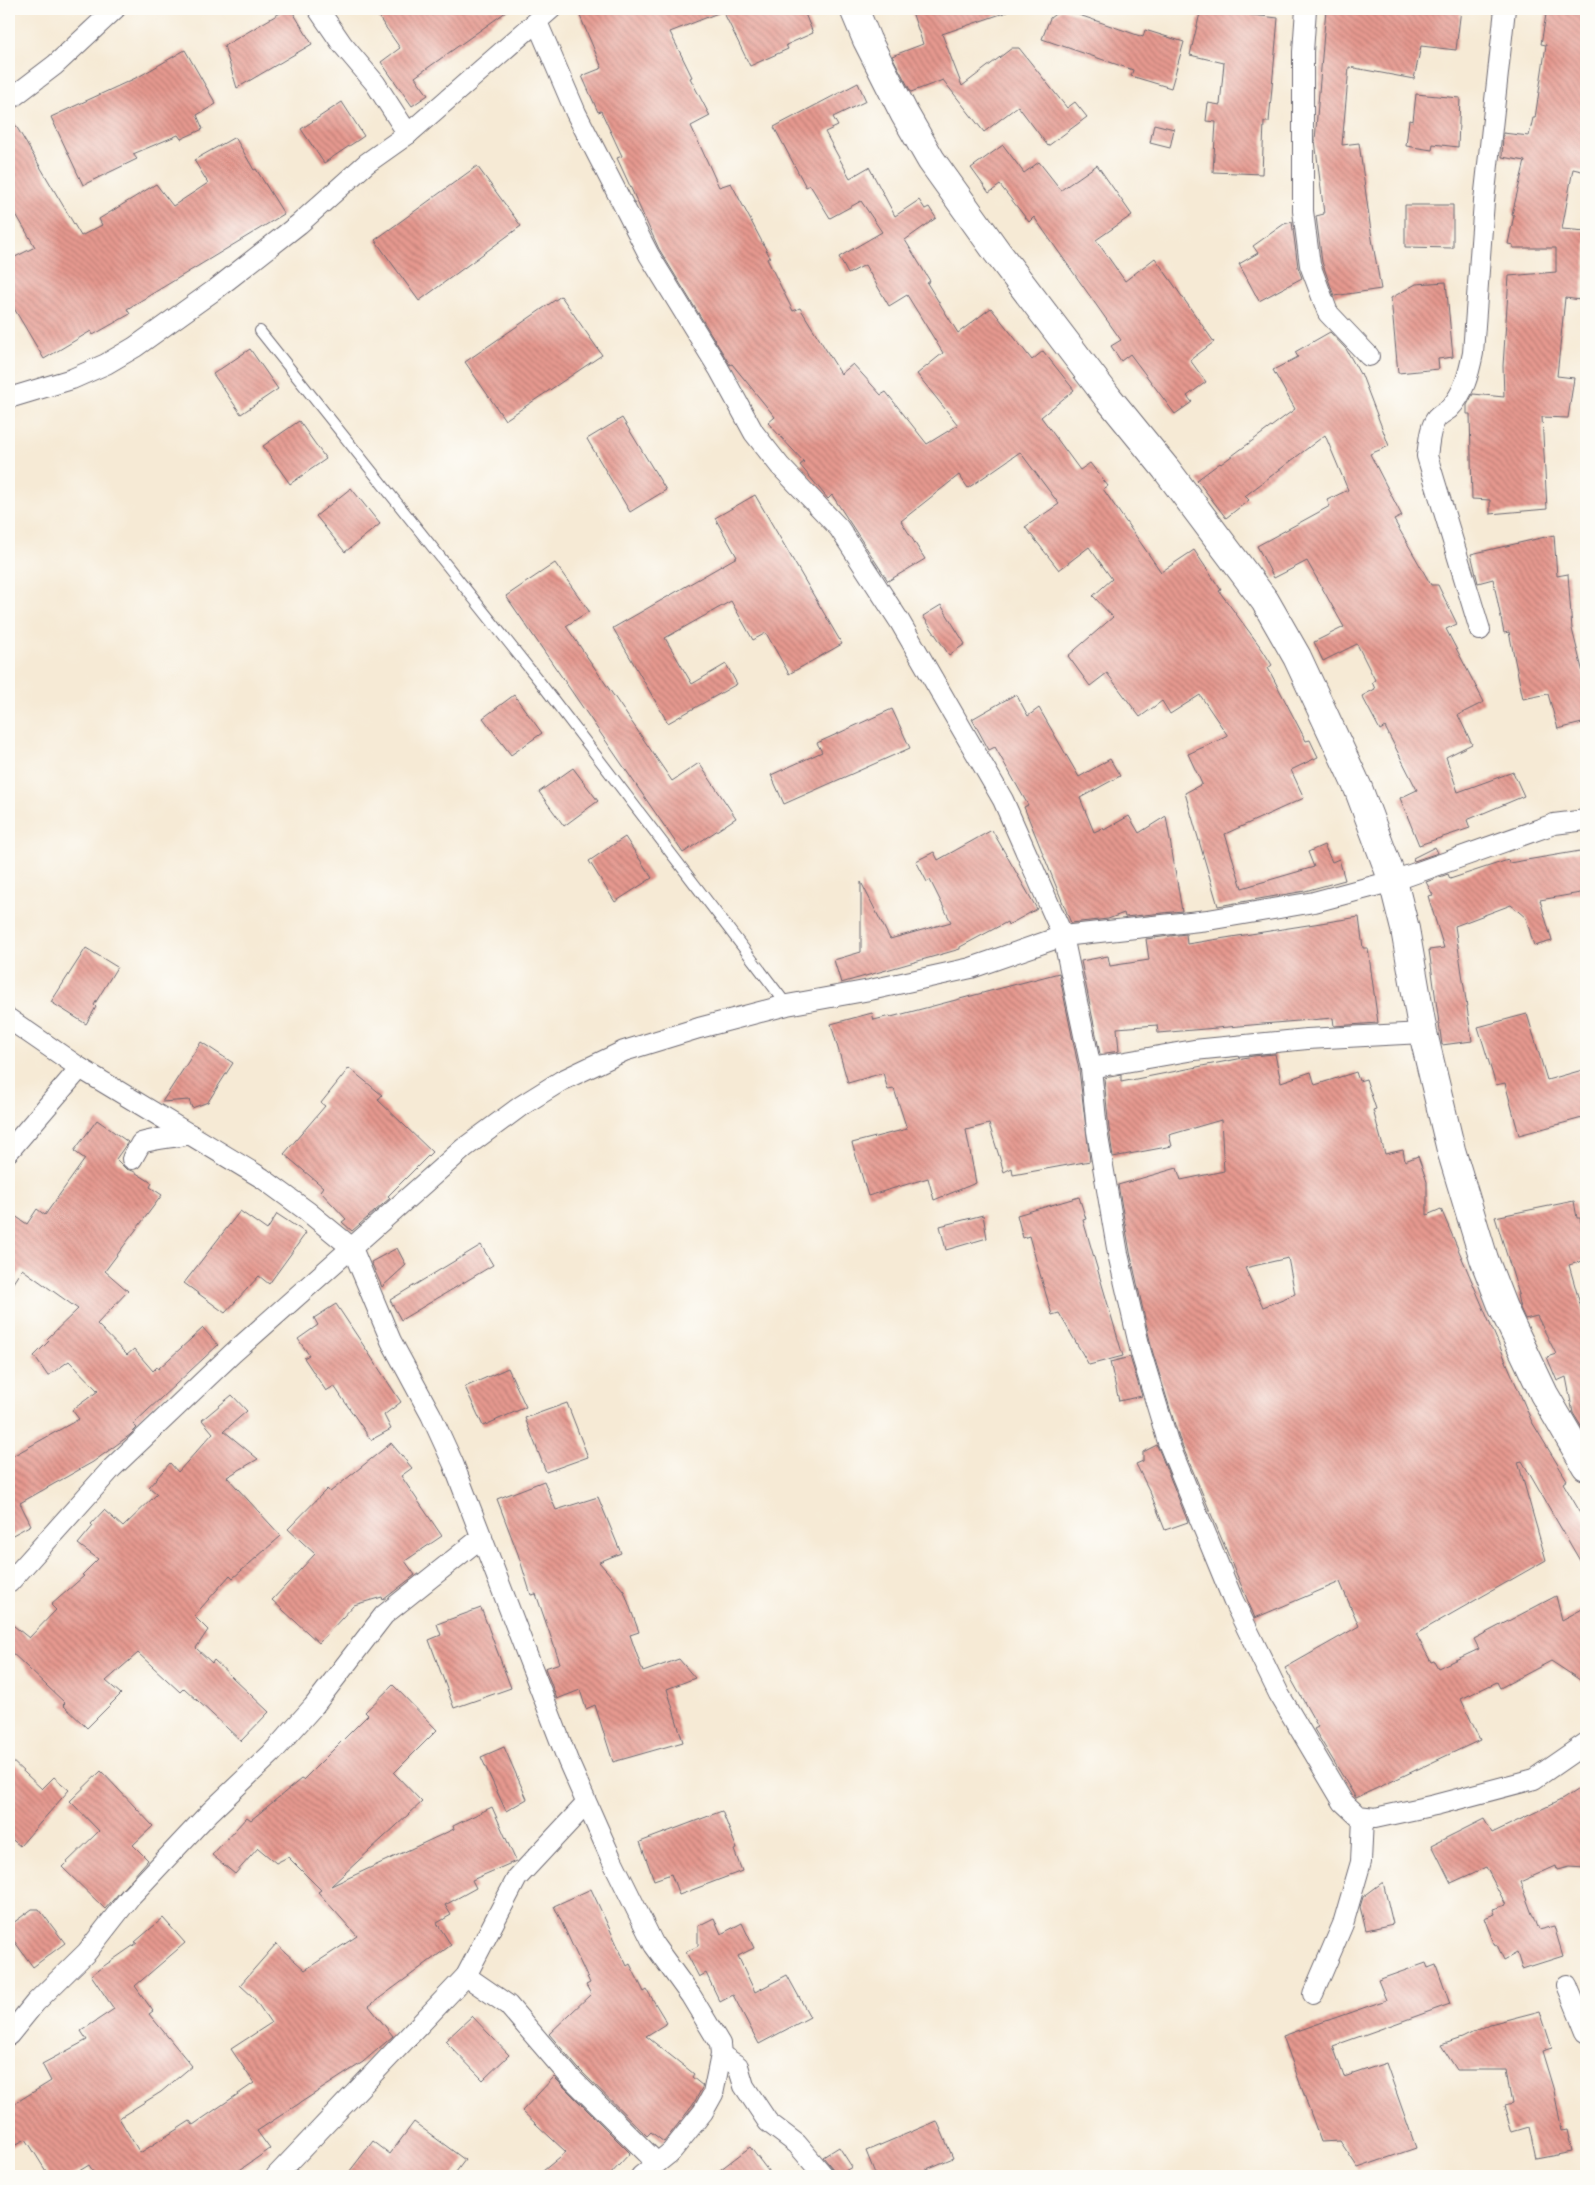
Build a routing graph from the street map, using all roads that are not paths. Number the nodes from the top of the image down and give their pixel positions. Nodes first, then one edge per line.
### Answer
1 (115, 9) edge
2 (318, 9) edge
3 (854, 9) edge
4 (1306, 9) edge
5 (1505, 9) edge
6 (544, 15) edge
7 (9, 100) edge
8 (408, 134) junction
9 (260, 331) dead end
10 (1368, 356) dead end
11 (9, 398) edge
12 (1480, 630) dead end
13 (1586, 820) edge
14 (1393, 881) junction
15 (1063, 936) junction
16 (788, 1005) junction
17 (9, 1019) edge
18 (1423, 1033) junction
19 (80, 1068) junction
20 (1091, 1068) junction
21 (190, 1134) junction
22 (9, 1151) edge
23 (132, 1159) dead end
24 (352, 1248) junction
25 (1586, 1466) edge
26 (482, 1537) junction
27 (9, 1583) edge
28 (1586, 1743) edge
29 (586, 1804) junction
30 (1363, 1818) junction
31 (466, 1976) junction
32 (1567, 1985) dead end
33 (1313, 1994) dead end
34 (1586, 2032) edge
35 (9, 2035) edge
36 (722, 2055) junction
37 (647, 2172) edge
38 (276, 2176) edge
39 (824, 2176) edge

1 - 7 street
2 - 8 street
3 - 14 street
4 - 10 street
5 - 12 street
6 - 8 street
6 - 15 street
8 - 11 street
9 - 16 lane
13 - 14 street
14 - 15 street
14 - 18 street
15 - 16 street
15 - 20 street
16 - 24 street
17 - 19 street
18 - 20 street
18 - 25 street
19 - 21 street
19 - 22 street
20 - 30 street
21 - 23 street
21 - 24 street
24 - 26 street
24 - 27 street
26 - 29 street
26 - 35 street
28 - 30 street
29 - 31 street
29 - 36 street
30 - 33 street
31 - 37 street
31 - 38 street
32 - 34 street
36 - 37 street
36 - 39 street

